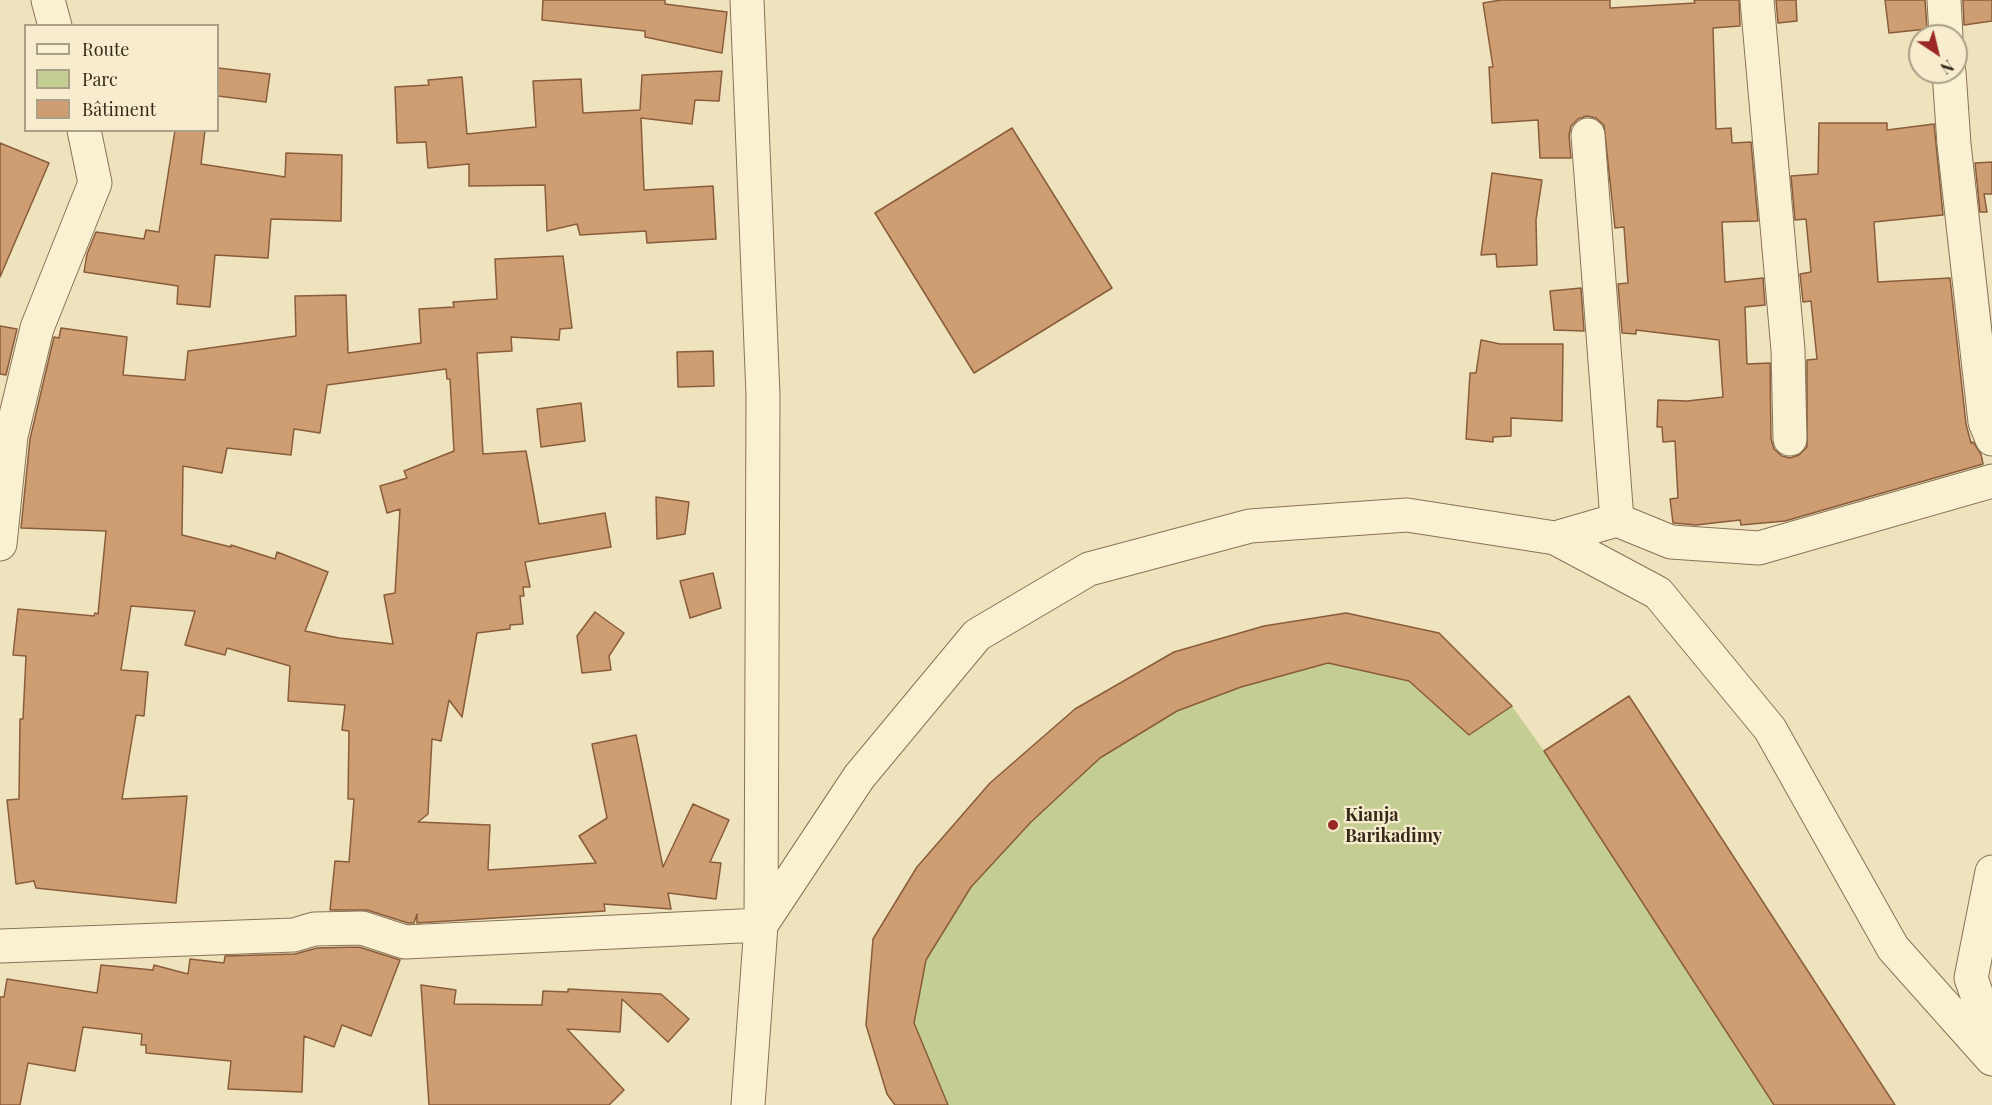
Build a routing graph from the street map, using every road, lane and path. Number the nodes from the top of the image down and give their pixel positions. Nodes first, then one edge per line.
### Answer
1 (48, 0) edge
2 (747, 0) edge
3 (1757, 0) edge
4 (1944, 0) edge
5 (54, 24) edge
6 (1945, 24) edge
7 (1950, 84) edge
8 (84, 132) edge
9 (1587, 135) dead end
10 (1790, 439) dead end
11 (1992, 439) edge
12 (1992, 482) edge
13 (1617, 520) junction
14 (1555, 538) junction
15 (0, 544) edge
16 (1992, 872) edge
17 (761, 925) junction
18 (0, 946) edge
19 (1992, 1039) edge
20 (1992, 1059) edge
21 (748, 1105) edge

1 - 5 street
2 - 17 street
3 - 10 street
4 - 6 street
7 - 11 street
8 - 15 street
9 - 13 street
12 - 13 street
13 - 14 street
14 - 17 street
14 - 20 street
16 - 19 street
17 - 18 street
17 - 21 street

